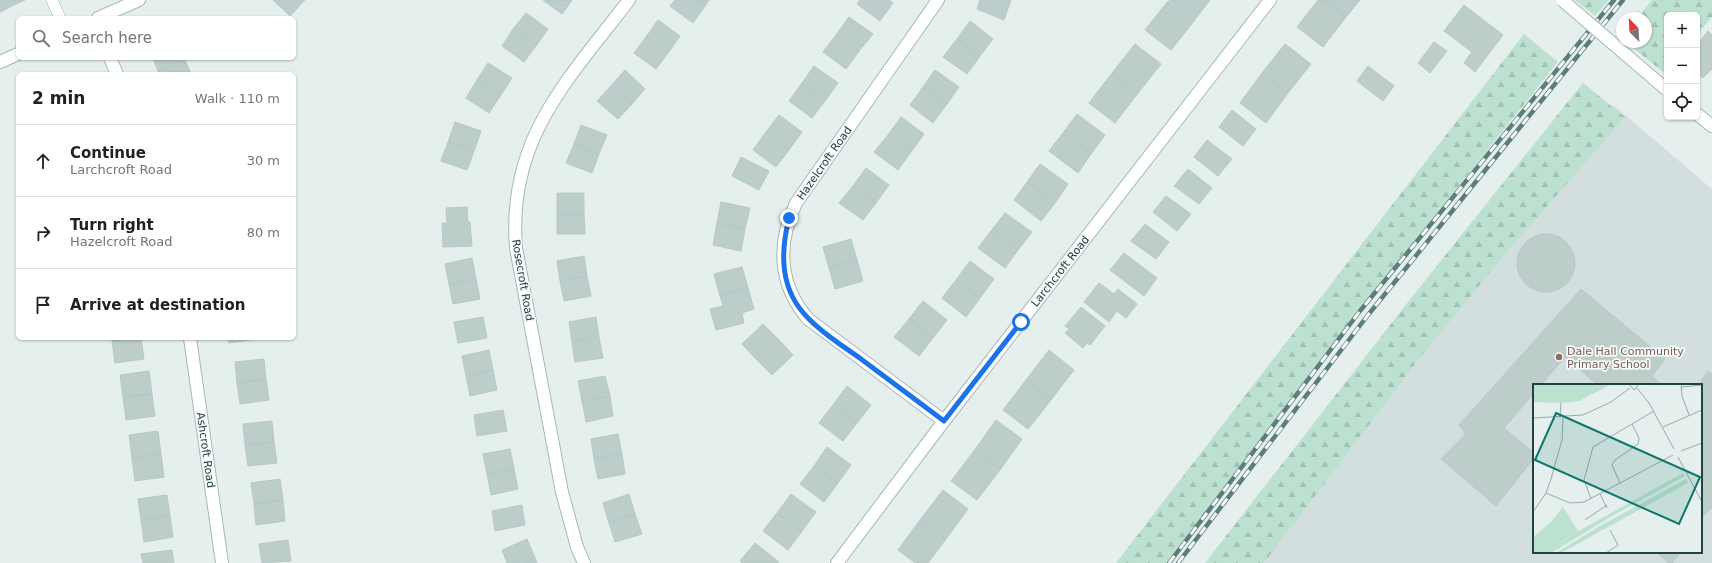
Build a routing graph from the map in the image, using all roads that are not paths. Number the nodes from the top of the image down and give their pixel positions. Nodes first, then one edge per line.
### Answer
1 (52, 0) edge
2 (139, 0) edge
3 (629, 0) edge
4 (938, 0) edge
5 (1270, 0) edge
6 (1562, 0) edge
7 (59, 16) edge
8 (103, 16) edge
9 (16, 55) edge
10 (111, 60) edge
11 (0, 62) edge
12 (116, 72) edge
13 (1664, 87) edge
14 (1700, 116) edge
15 (1712, 126) edge
16 (190, 340) edge
17 (944, 421) junction
18 (222, 563) edge
19 (584, 563) edge
20 (837, 563) edge

1 - 7 lane
2 - 8 street
3 - 19 street, Rosecroft Road
4 - 17 street, Hazelcroft Road
5 - 17 street, Larchcroft Road
6 - 13 street, bridge
9 - 11 street
10 - 12 street
14 - 15 street
16 - 18 street, Ashcroft Road
17 - 20 street, Larchcroft Road

